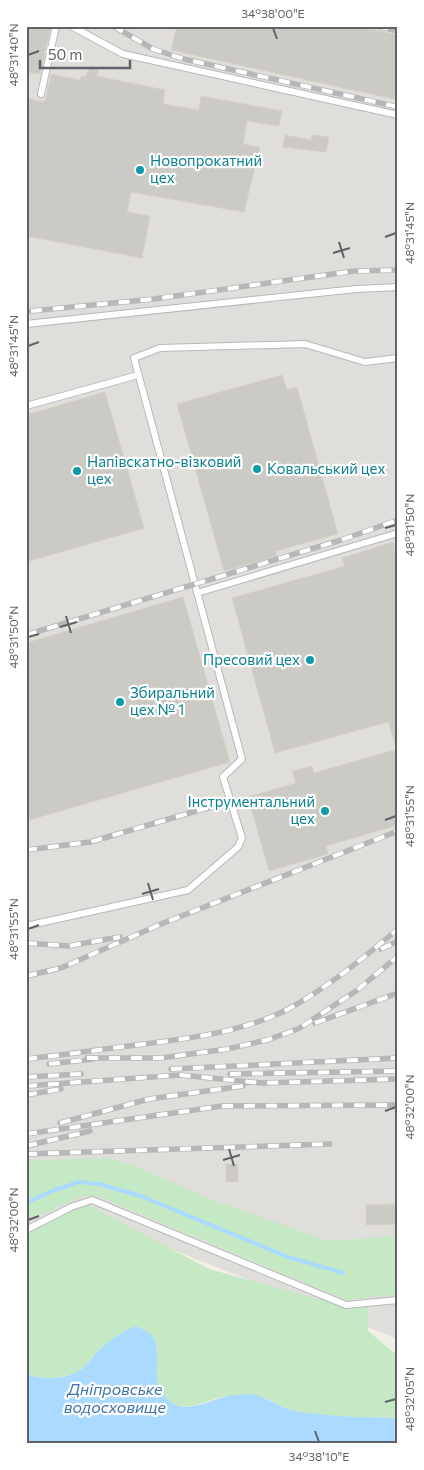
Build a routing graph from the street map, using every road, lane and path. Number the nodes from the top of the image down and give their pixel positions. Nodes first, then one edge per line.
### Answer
1 (56, 26) edge
2 (71, 26) edge
3 (41, 94) dead end
4 (398, 114) edge
5 (398, 287) edge
6 (26, 324) edge
7 (398, 358) edge
8 (138, 375) junction
9 (26, 406) edge
10 (398, 534) edge
11 (197, 593) junction
12 (26, 926) edge
13 (26, 1230) edge
14 (398, 1300) edge

1 - 3 lane
2 - 4 lane
5 - 6 lane
7 - 8 lane
8 - 9 lane
8 - 11 lane
10 - 11 lane
11 - 12 lane
13 - 14 lane

